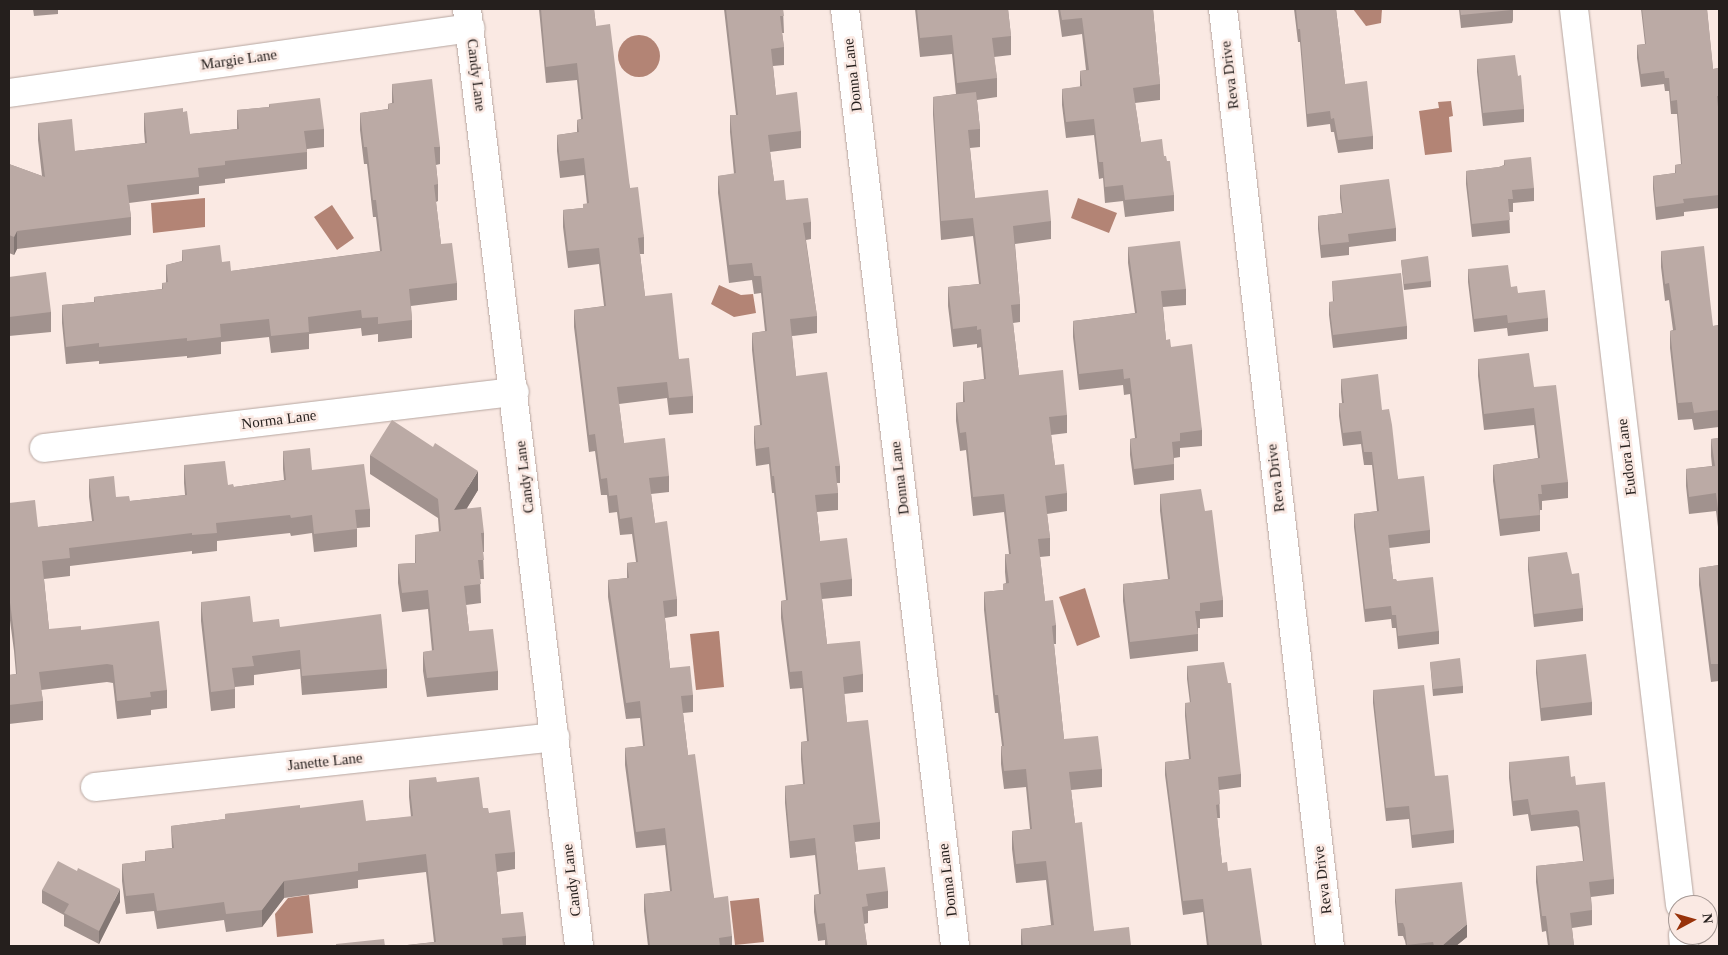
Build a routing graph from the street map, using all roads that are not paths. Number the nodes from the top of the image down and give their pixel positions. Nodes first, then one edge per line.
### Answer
1 (845, 9) edge
2 (1223, 9) edge
3 (1574, 9) edge
4 (469, 18) edge
5 (9, 93) edge
6 (515, 392) junction
7 (44, 448) dead end
8 (555, 737) junction
9 (95, 787) dead end
10 (1679, 895) edge
11 (580, 946) edge
12 (955, 946) edge
13 (1330, 946) edge

1 - 12 street, Donna Lane
2 - 13 street, Reva Drive
3 - 10 street, Eudora Lane
4 - 5 street, Margie Lane
4 - 6 street, Candy Lane
6 - 7 street, Norma Lane
6 - 8 street, Candy Lane
8 - 9 street, Janette Lane
8 - 11 street, Candy Lane

